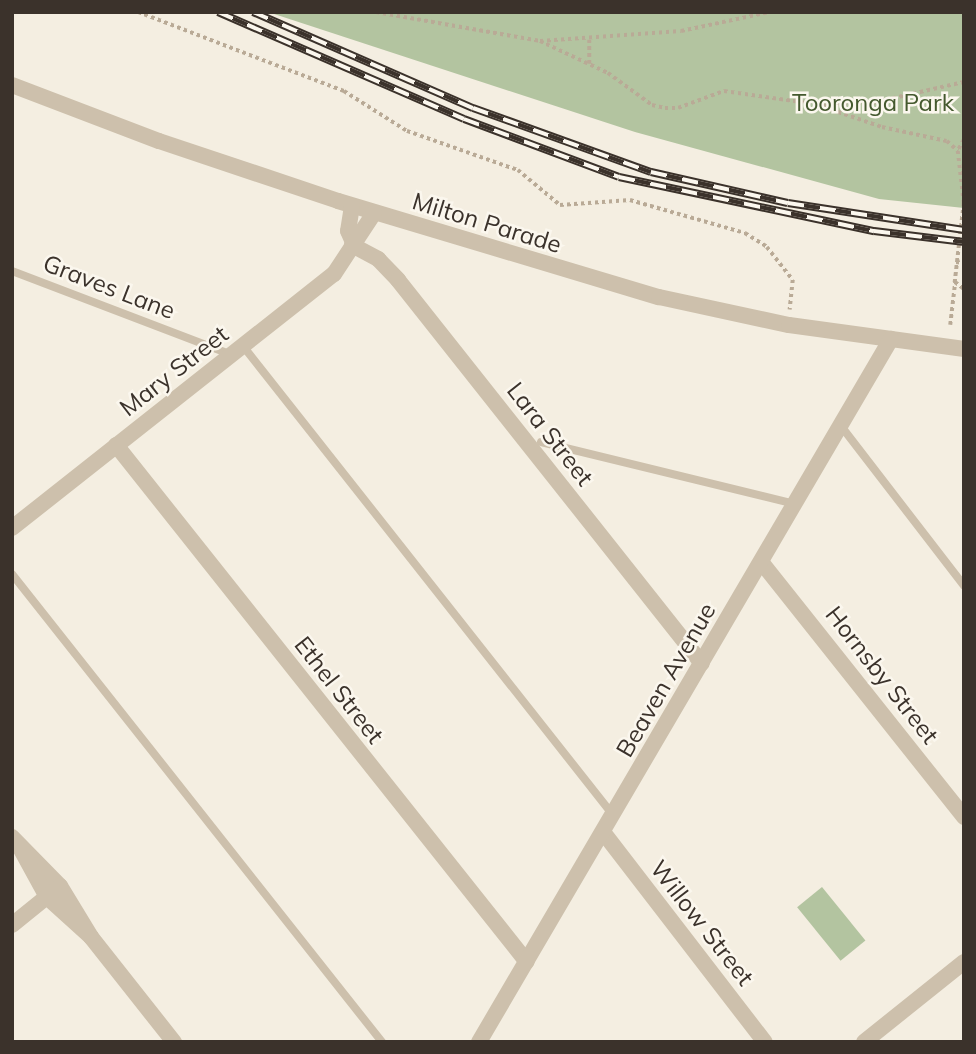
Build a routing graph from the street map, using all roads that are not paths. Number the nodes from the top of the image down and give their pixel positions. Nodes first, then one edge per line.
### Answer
1 (12, 85) edge
2 (352, 206) junction
3 (374, 213) junction
4 (352, 243) junction
5 (12, 271) edge
6 (891, 339) junction
7 (964, 349) edge
8 (237, 350) junction
9 (841, 426) junction
10 (541, 442) dead end
11 (116, 445) junction
12 (795, 504) junction
13 (12, 528) edge
14 (762, 563) junction
15 (12, 574) edge
16 (964, 586) edge
17 (702, 663) junction
18 (613, 815) junction
19 (964, 817) edge
20 (603, 832) junction
21 (15, 840) edge
22 (60, 886) junction
23 (47, 897) junction
24 (12, 925) edge
25 (91, 937) junction
26 (527, 962) junction
27 (964, 962) edge
28 (174, 1042) edge
29 (382, 1042) edge
30 (479, 1042) edge
31 (765, 1042) edge
32 (864, 1042) edge

1 - 2 street, Milton Parade
2 - 3 street, Milton Parade
2 - 4 street
3 - 4 street, Mary Street
3 - 6 street, Milton Parade
4 - 8 street, Mary Street
4 - 17 street, Lara Street
5 - 8 lane, Graves Lane
6 - 7 street, Milton Parade
6 - 9 street, Beaven Avenue
8 - 11 street, Mary Street
8 - 18 lane
9 - 12 street, Beaven Avenue
9 - 16 lane
10 - 12 lane
11 - 13 street, Mary Street
11 - 26 street, Ethel Street
12 - 14 street, Beaven Avenue
14 - 17 street, Beaven Avenue
14 - 19 street, Hornsby Street
15 - 29 lane
17 - 18 street, Beaven Avenue
18 - 20 street, Beaven Avenue
20 - 26 street, Beaven Avenue
20 - 31 street, Willow Street
21 - 22 street
21 - 23 street
22 - 23 street
22 - 25 street
23 - 24 street
23 - 25 street
25 - 28 street
26 - 30 street, Beaven Avenue
27 - 32 street

